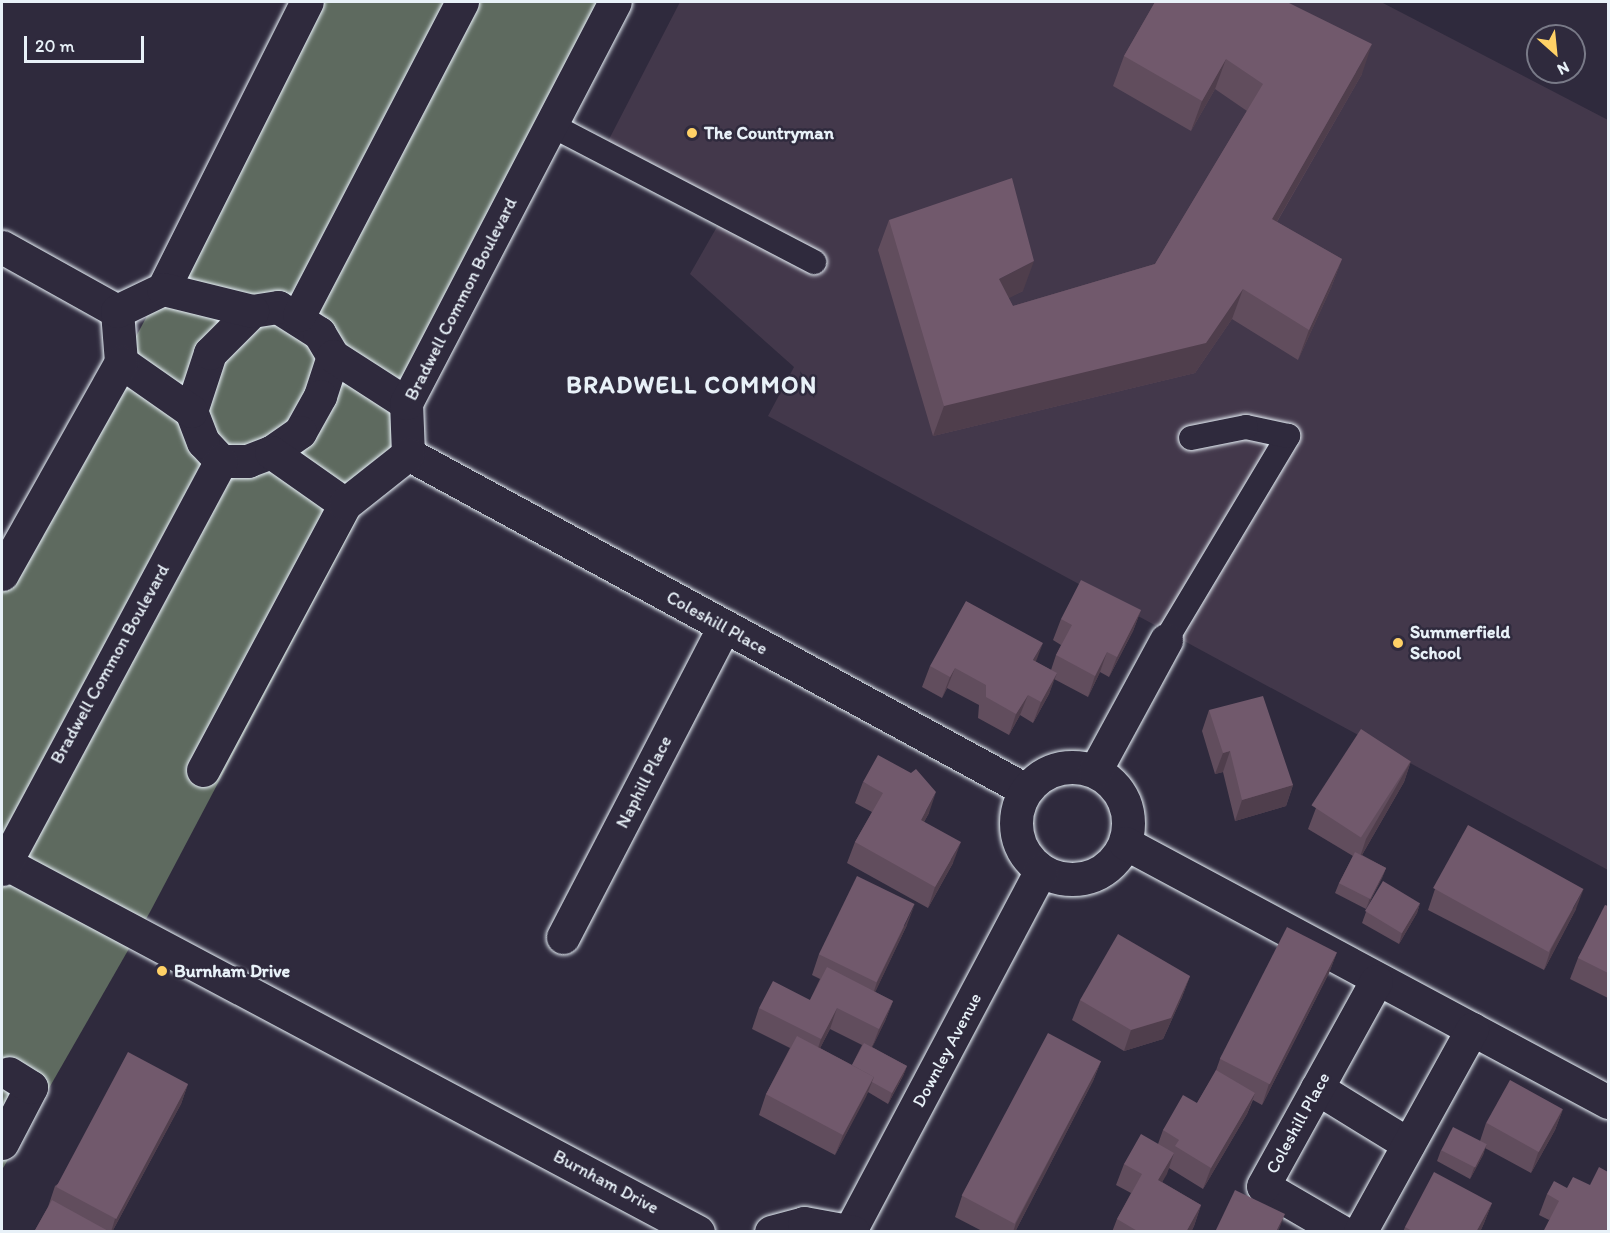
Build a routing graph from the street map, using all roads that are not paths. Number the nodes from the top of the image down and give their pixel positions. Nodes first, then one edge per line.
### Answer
1 (307, 2) edge
2 (462, 2) edge
3 (615, 2) edge
4 (549, 124) junction
5 (2, 247) edge
6 (814, 262) dead end
7 (163, 289) junction
8 (117, 311) junction
9 (252, 311) junction
10 (299, 315) junction
11 (333, 356) junction
12 (121, 362) junction
13 (406, 403) junction
14 (191, 411) junction
15 (1191, 438) dead end
16 (272, 452) junction
17 (408, 454) junction
18 (220, 461) junction
19 (345, 504) junction
20 (2, 574) edge
21 (724, 627) junction
22 (1166, 640) joint
23 (203, 770) dead end
24 (1095, 771) junction
25 (1026, 790) junction
26 (1125, 843) junction
27 (3, 866) edge
28 (1041, 870) junction
29 (563, 937) dead end
30 (1376, 981) junction
31 (1472, 1029) junction
32 (9, 1073) dead end
33 (1317, 1088) junction
34 (1608, 1102) edge
35 (2, 1143) edge
36 (1408, 1144) junction
37 (852, 1230) edge
38 (698, 1232) edge
39 (771, 1232) edge
40 (1342, 1232) edge
41 (1360, 1232) edge

1 - 7 street
2 - 10 street
3 - 4 street, Bradwell Common Boulevard
4 - 6 lane
4 - 13 street, Bradwell Common Boulevard
5 - 8 street
7 - 8 street
7 - 9 street
8 - 12 street
9 - 10 street
9 - 14 street
10 - 11 street
11 - 13 street
11 - 16 street
12 - 14 street
12 - 20 street
13 - 17 street, Bradwell Common Boulevard
14 - 18 street
15 - 22 lane
16 - 18 street
16 - 19 street
17 - 19 street
17 - 21 street, Coleshill Place
18 - 27 street, Bradwell Common Boulevard
19 - 23 street
21 - 25 street, Coleshill Place
21 - 29 street, Naphill Place
22 - 24 street
24 - 25 street
24 - 26 street
25 - 28 street
26 - 28 street
26 - 30 street
27 - 38 street, Burnham Drive
28 - 37 street, Downley Avenue
30 - 31 street
30 - 33 street, Coleshill Place
31 - 34 street
31 - 36 street
32 - 35 street
33 - 36 street
33 - 40 street, Coleshill Place
36 - 41 street
37 - 39 street

